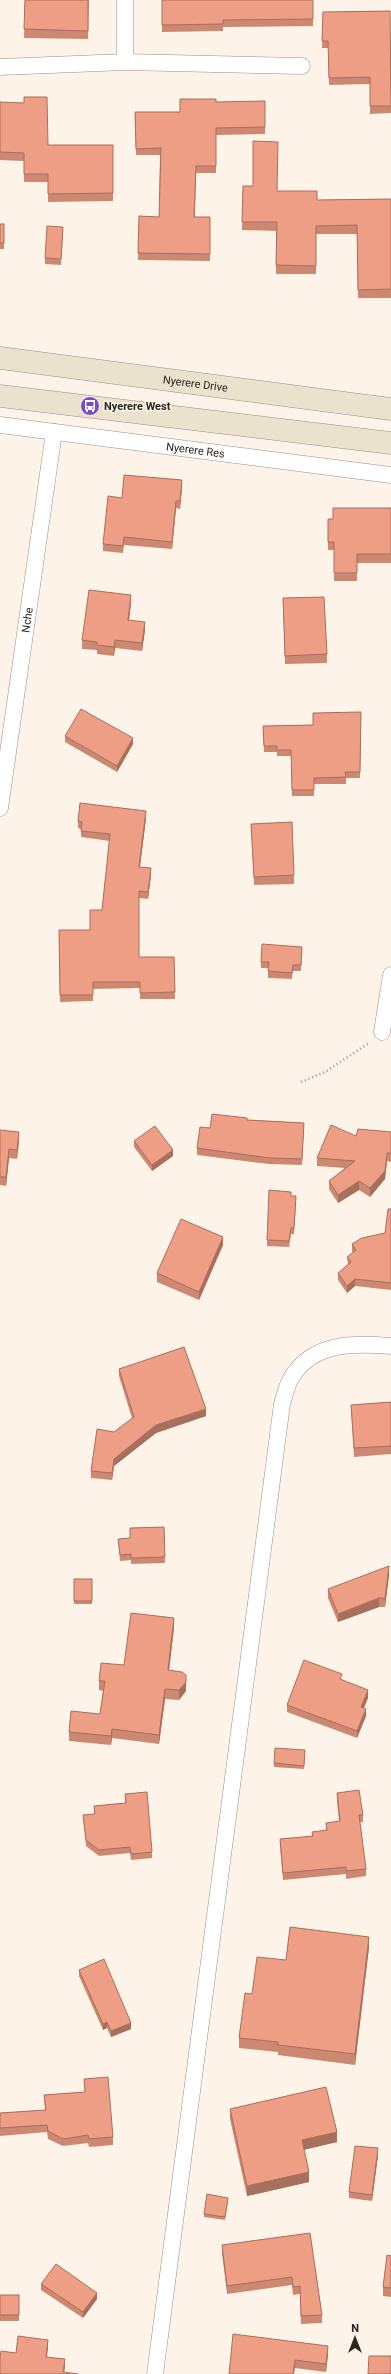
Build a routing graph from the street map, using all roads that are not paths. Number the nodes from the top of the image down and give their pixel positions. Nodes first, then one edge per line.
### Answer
1 (125, 0) edge
2 (125, 62) junction
3 (302, 66) dead end
4 (0, 67) edge
5 (0, 358) edge
6 (0, 396) edge
7 (391, 409) edge
8 (0, 425) edge
9 (54, 432) junction
10 (391, 442) edge
11 (391, 476) edge
12 (0, 808) edge
13 (391, 976) edge
14 (382, 1032) road end
15 (391, 1346) edge
16 (155, 2374) edge

1 - 2 street
2 - 3 street
2 - 4 street
5 - 7 main road, Nyerere Drive
6 - 10 main road
8 - 9 street, Nyerere Res
9 - 11 street, Nyerere Res
9 - 12 street, Nche
13 - 14 street
15 - 16 street

